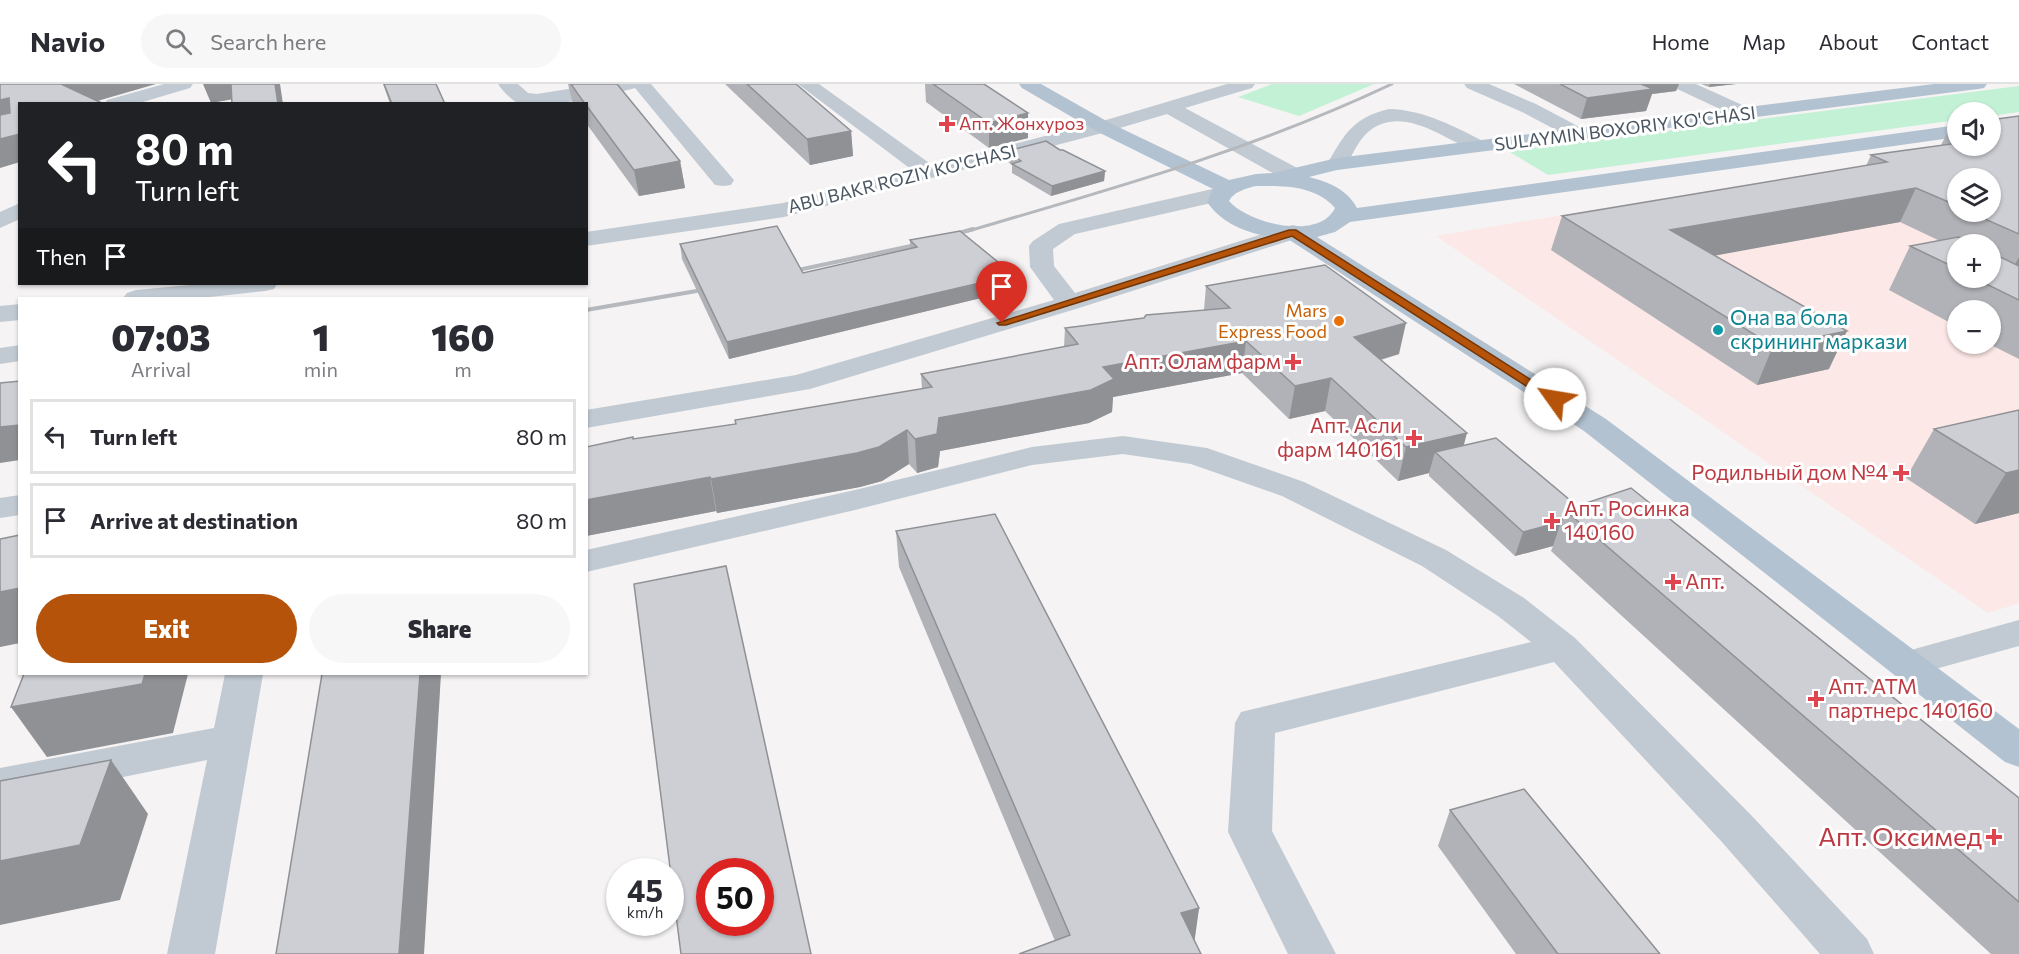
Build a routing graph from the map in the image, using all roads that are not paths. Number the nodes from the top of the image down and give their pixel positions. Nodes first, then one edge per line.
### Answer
1 (184, 84) edge
2 (507, 84) edge
3 (631, 84) edge
4 (641, 84) edge
5 (807, 84) edge
6 (1028, 84) edge
7 (1246, 84) edge
8 (1473, 84) edge
9 (1682, 84) edge
10 (1975, 84) edge
11 (519, 101) edge
12 (121, 102) edge
13 (1171, 108) junction
14 (1744, 113) junction
15 (1103, 127) junction
16 (1947, 133) edge
17 (1580, 135) junction
18 (1480, 147) junction
19 (1337, 164) junction
20 (929, 173) junction
21 (1283, 177) junction
22 (723, 180) dead end
23 (1224, 191) junction
24 (1395, 208) junction
25 (18, 211) edge
26 (1345, 216) junction
27 (0, 221) edge
28 (1293, 232) junction
29 (588, 239) edge
30 (256, 285) edge
31 (145, 297) edge
32 (1070, 303) junction
33 (18, 312) edge
34 (0, 314) edge
35 (18, 353) edge
36 (0, 356) edge
37 (588, 419) edge
38 (18, 505) edge
39 (0, 508) edge
40 (588, 561) edge
41 (2019, 633) edge
42 (1562, 647) junction
43 (1906, 664) junction
44 (244, 675) edge
45 (231, 740) junction
46 (2019, 751) edge
47 (0, 785) edge
48 (191, 954) edge
49 (1312, 954) edge
50 (1850, 954) edge

1 - 12 street
2 - 11 street
3 - 11 street
4 - 22 street
5 - 20 street
6 - 15 main road
7 - 13 street, ABU BAKR ROZIY KO'CHASI
8 - 17 street
9 - 14 street
10 - 14 main road, SULAYMIN BOXORIY KO'CHASI
13 - 15 street, ABU BAKR ROZIY KO'CHASI
13 - 21 street
14 - 17 main road, SULAYMIN BOXORIY KO'CHASI
15 - 20 street, ABU BAKR ROZIY KO'CHASI
15 - 23 main road
16 - 24 main road
17 - 18 main road, SULAYMIN BOXORIY KO'CHASI
18 - 19 main road, SULAYMIN BOXORIY KO'CHASI
18 - 19 street
19 - 21 main road, SULAYMIN BOXORIY KO'CHASI
19 - 24 main road
20 - 29 street, ABU BAKR ROZIY KO'CHASI
21 - 23 main road
21 - 26 main road
23 - 28 main road
23 - 32 street
24 - 26 main road
25 - 27 street
26 - 28 main road
28 - 32 street
28 - 43 main road
30 - 31 street
32 - 37 street
33 - 34 street
35 - 36 street
38 - 39 street
40 - 42 street
41 - 43 street
42 - 49 street
42 - 50 street
43 - 46 main road
44 - 45 street
45 - 47 street
45 - 48 street

